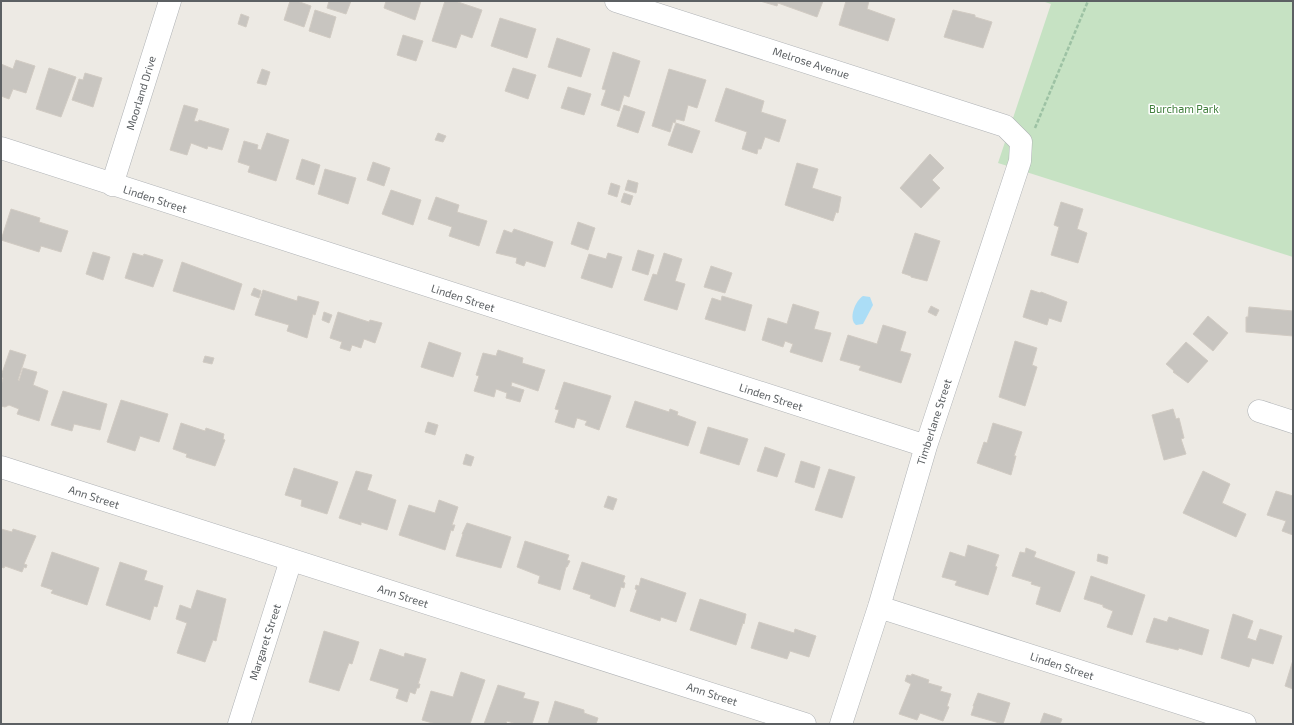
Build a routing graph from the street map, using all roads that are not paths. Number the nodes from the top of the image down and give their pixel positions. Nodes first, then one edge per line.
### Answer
1 (170, 1) edge
2 (616, 1) edge
3 (1021, 142) joint
4 (1, 148) edge
5 (112, 185) junction
6 (1259, 411) dead end
7 (1293, 422) edge
8 (926, 446) junction
9 (1, 468) edge
10 (291, 560) junction
11 (879, 607) junction
12 (239, 724) edge
13 (805, 724) edge
14 (841, 724) edge
15 (1244, 724) edge

1 - 5 street, Moorland Drive
2 - 3 street, Melrose Avenue
3 - 8 street, Timberlane Street
4 - 5 street, Linden Street
5 - 8 street, Linden Street
6 - 7 street
8 - 11 street, Timberlane Street
9 - 10 street, Ann Street
10 - 12 street, Margaret Street
10 - 13 street, Ann Street
11 - 14 street, Timberlane Street
11 - 15 street, Linden Street

